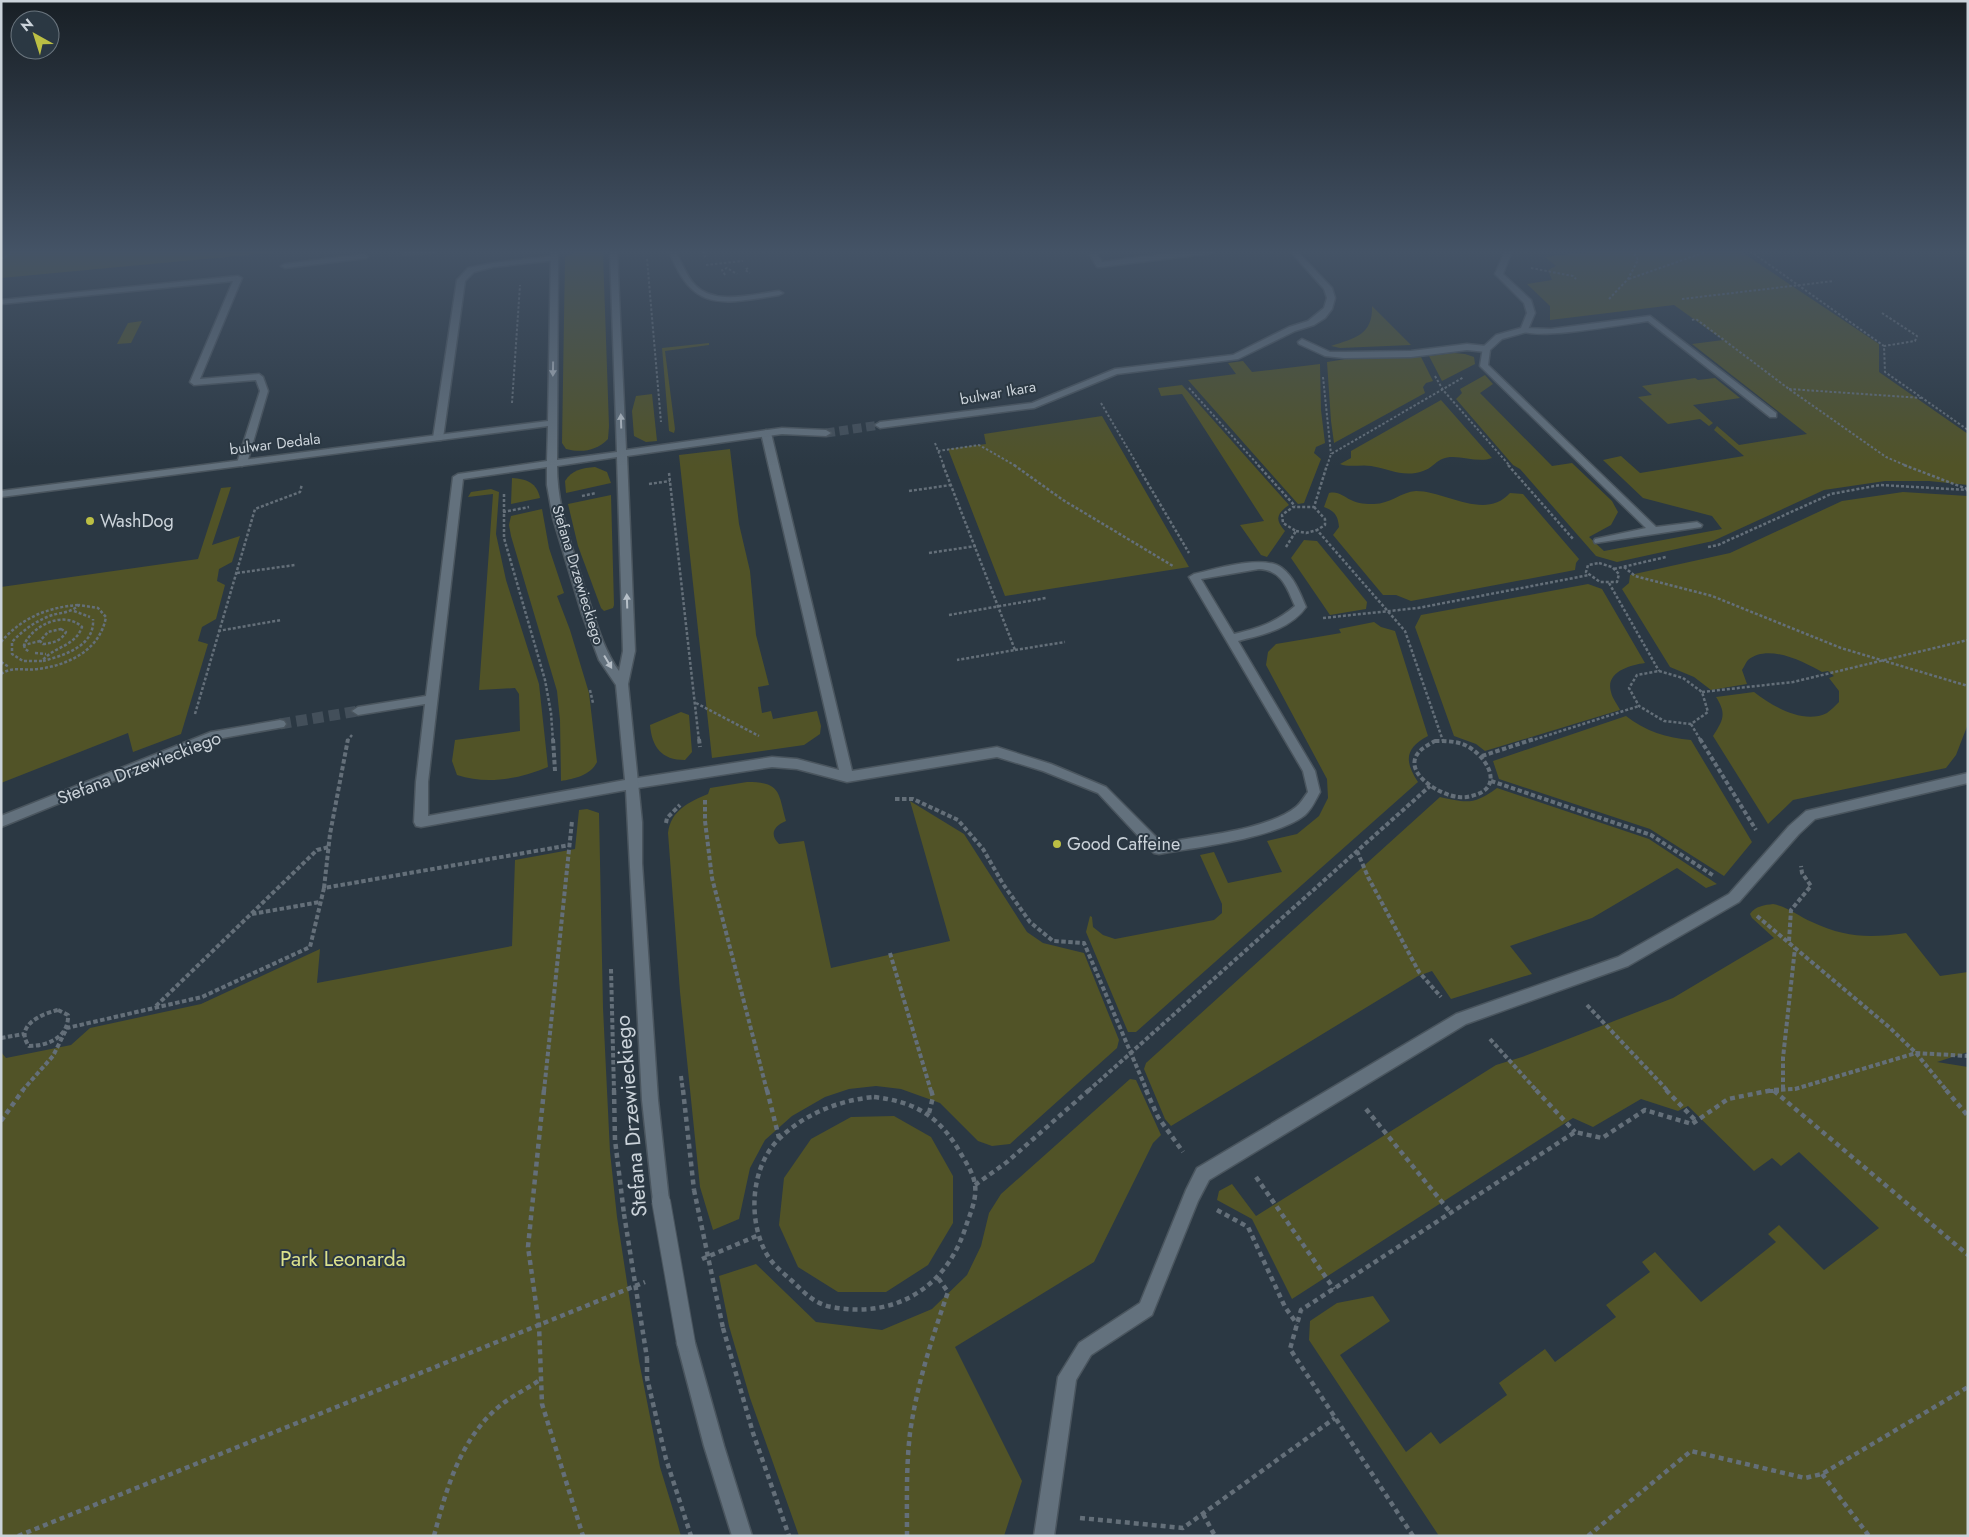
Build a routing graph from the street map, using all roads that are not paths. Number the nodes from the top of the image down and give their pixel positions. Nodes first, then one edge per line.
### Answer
1 (219, 323) edge
2 (455, 323) edge
3 (553, 323) edge
4 (617, 323) edge
5 (1311, 323) edge
6 (1527, 323) edge
7 (1614, 323) edge
8 (1656, 323) edge
9 (1524, 330) junction
10 (1302, 342) dead end
11 (1486, 349) junction
12 (1773, 414) dead end
13 (552, 423) junction
14 (880, 425) tunnel mouth
15 (826, 432) tunnel mouth
16 (766, 433) junction
17 (438, 438) junction
18 (623, 453) junction
19 (242, 463) junction
20 (551, 464) junction
21 (1, 494) edge
22 (1697, 525) dead end
23 (1654, 530) junction
24 (1599, 541) dead end
25 (1231, 639) junction
26 (622, 684) junction
27 (432, 699) junction
28 (358, 711) tunnel mouth
29 (280, 724) tunnel mouth
30 (847, 776) junction
31 (1968, 778) edge
32 (631, 784) junction
33 (1, 822) edge
34 (742, 1536) edge
35 (1044, 1536) edge

1 - 19 street
2 - 17 street
3 -> 13 street, Stefana Drzewieckiego
18 -> 4 street, Stefana Drzewieckiego
5 - 14 street, bulwar Ikara
6 - 9 street
7 - 9 street
8 - 12 street
9 - 11 street
10 - 11 street
11 - 23 street
13 - 17 street, bulwar Dedala
13 - 20 street, Stefana Drzewieckiego
15 - 16 street
16 - 18 street
16 - 30 street
17 - 19 street, bulwar Dedala
18 - 20 street
26 -> 18 street, Stefana Drzewieckiego
19 - 21 street, bulwar Dedala
20 -> 26 street, Stefana Drzewieckiego
20 - 27 street
22 - 23 street
23 - 24 street
25 - 25 street
25 - 30 street
26 - 32 street, Stefana Drzewieckiego
27 - 28 street
27 - 32 street
29 - 33 street, Stefana Drzewieckiego
30 - 32 street
31 - 35 street
32 - 34 street, Stefana Drzewieckiego, bridge

